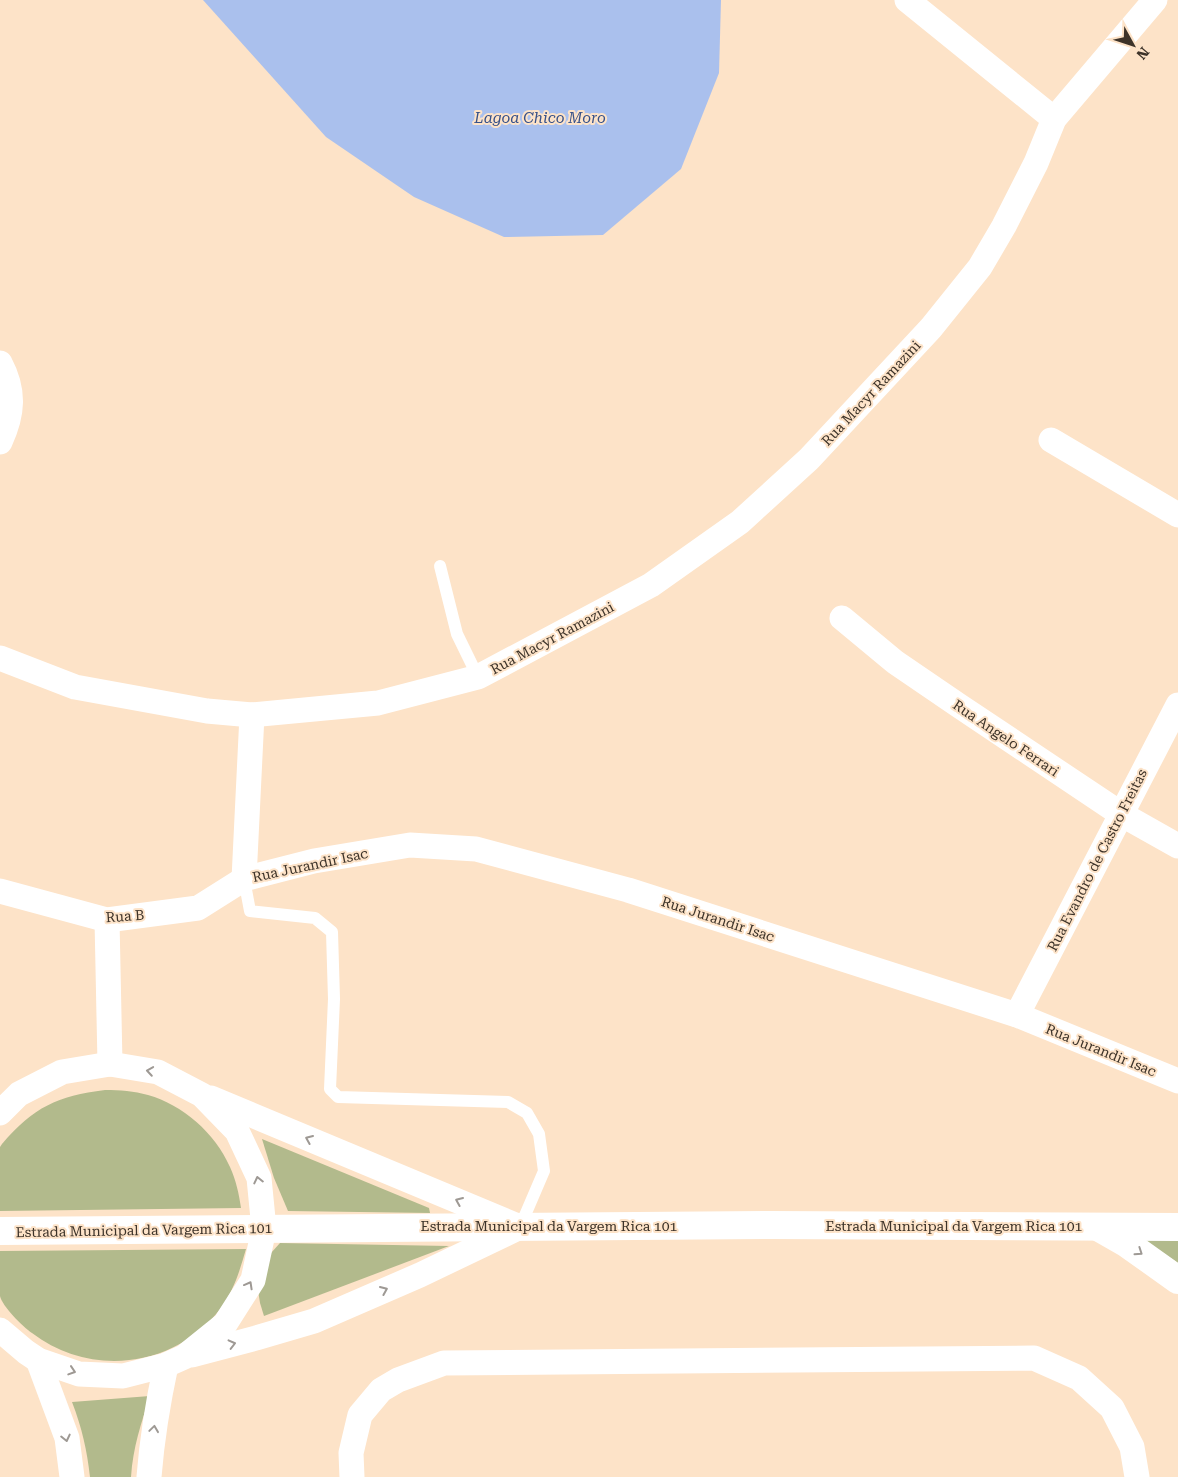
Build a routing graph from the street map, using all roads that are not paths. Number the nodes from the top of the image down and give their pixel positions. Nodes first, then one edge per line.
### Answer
1 (907, 0) edge
2 (1155, 0) edge
3 (1054, 119) junction
4 (0, 363) edge
5 (1052, 440) dead end
6 (0, 442) edge
7 (1178, 515) edge
8 (440, 566) dead end
9 (842, 618) dead end
10 (0, 658) edge
11 (478, 677) junction
12 (1178, 705) edge
13 (252, 715) junction
14 (1121, 814) junction
15 (1178, 846) edge
16 (244, 879) junction
17 (0, 890) edge
18 (107, 920) junction
19 (1017, 1015) junction
20 (110, 1064) junction
21 (1178, 1082) edge
22 (202, 1094) junction
23 (10, 1098) edge
24 (0, 1113) edge
25 (1098, 1226) junction
26 (520, 1227) junction
27 (1178, 1227) edge
28 (264, 1229) junction
29 (0, 1231) edge
30 (1178, 1280) edge
31 (0, 1330) edge
32 (0, 1344) edge
33 (32, 1356) junction
34 (175, 1361) junction
35 (72, 1477) edge
36 (149, 1477) edge
37 (352, 1477) edge
38 (1137, 1477) edge

1 - 3 street
2 - 3 street, Rua Macyr Ramazini
3 - 11 street, Rua Macyr Ramazini
4 - 6 street
5 - 7 street
8 - 11 lane
9 - 14 street, Rua Angelo Ferrari
10 - 13 street, Rua Macyr Ramazini
11 - 13 street, Rua Macyr Ramazini
12 - 14 street, Rua Evandro de Castro Freitas
13 - 16 street
14 - 15 street, Rua Angelo Ferrari
14 - 19 street, Rua Evandro de Castro Freitas
16 - 18 street, Rua B
16 - 19 street, Rua Jurandir Isac
16 - 26 lane
17 - 18 street, Rua B
18 - 20 street
19 - 21 street, Rua Jurandir Isac
22 -> 20 street
20 - 23 street
26 -> 22 street
28 -> 22 street
23 - 24 street
25 - 26 street, Estrada Municipal da Vargem Rica 101
25 - 27 street, Estrada Municipal da Vargem Rica 101
25 -> 30 street
26 - 28 street, Estrada Municipal da Vargem Rica 101
34 -> 26 street
28 - 29 street, Estrada Municipal da Vargem Rica 101
34 -> 28 street
31 - 33 street
32 - 33 street
33 -> 34 street
33 -> 35 street
36 -> 34 street
37 - 38 street

